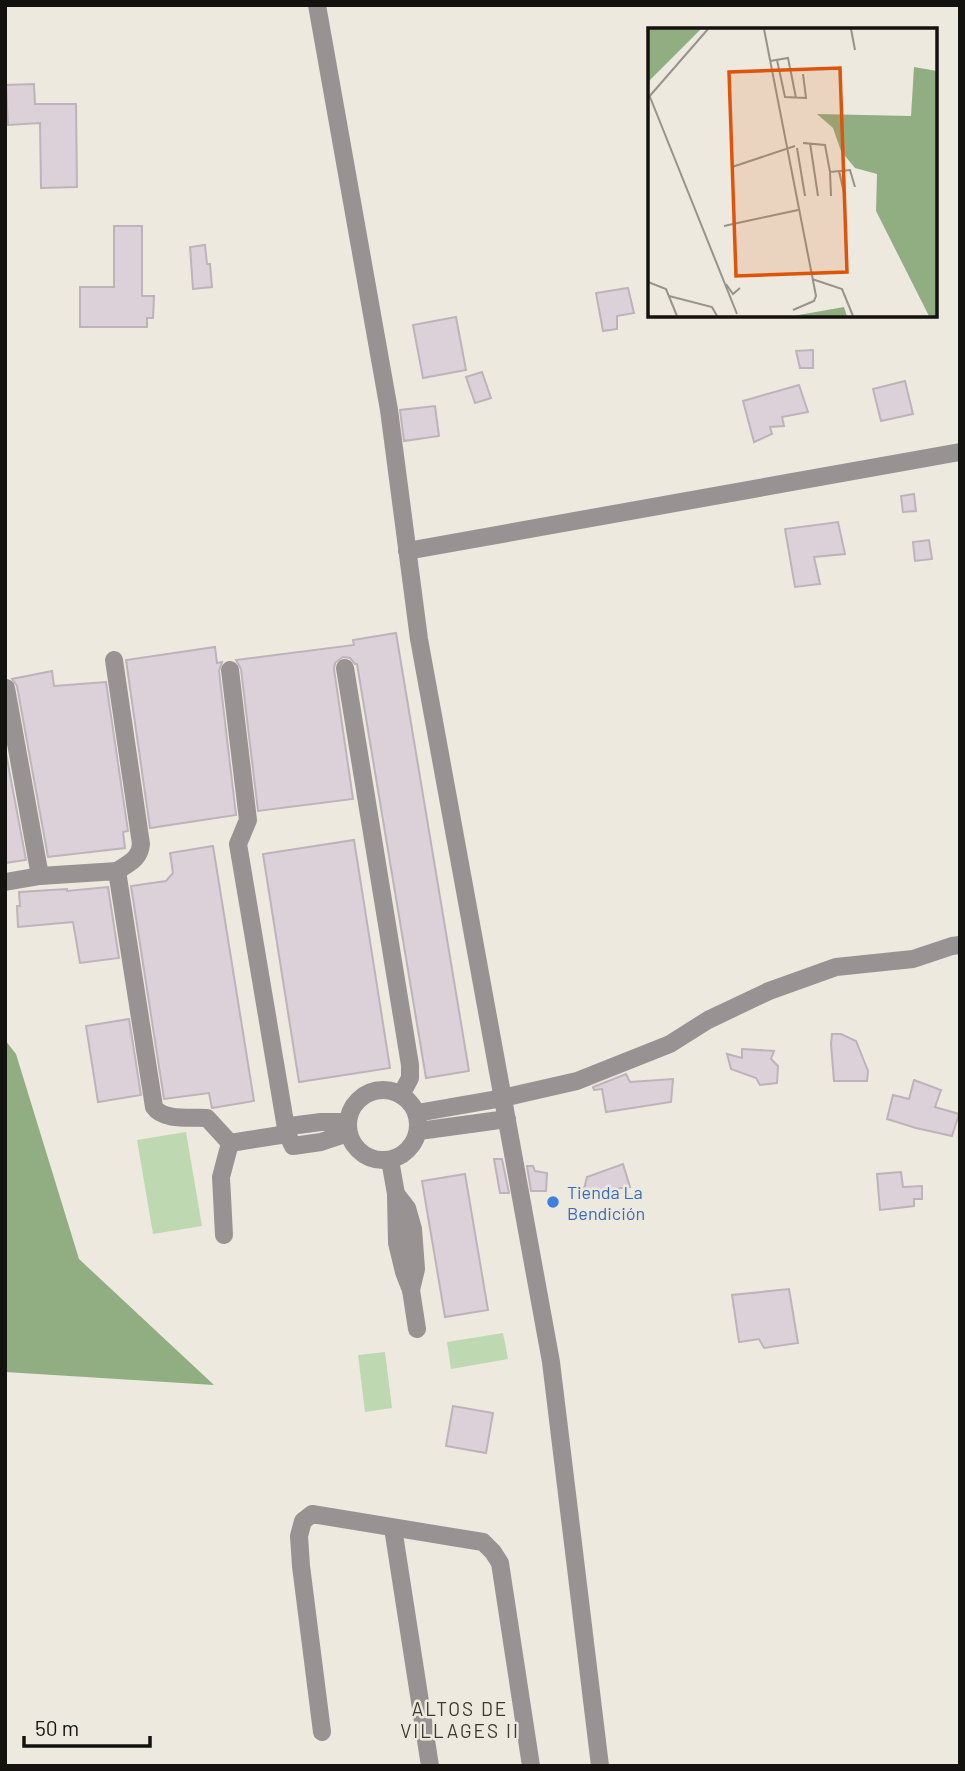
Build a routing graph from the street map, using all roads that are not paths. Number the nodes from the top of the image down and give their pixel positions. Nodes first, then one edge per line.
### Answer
1 (317, 5) edge
2 (960, 452) edge
3 (407, 551) junction
4 (114, 660) dead end
5 (345, 668) dead end
6 (230, 670) dead end
7 (6, 688) edge
8 (117, 871) junction
9 (40, 876) junction
10 (5, 882) edge
11 (960, 945) edge
12 (401, 1095) junction
13 (503, 1098) junction
14 (416, 1113) junction
15 (507, 1119) junction
16 (347, 1128) junction
17 (419, 1131) junction
18 (288, 1134) junction
19 (230, 1143) junction
20 (390, 1160) junction
21 (224, 1235) dead end
22 (417, 1329) dead end
23 (393, 1528) junction
24 (322, 1732) dead end
25 (430, 1766) edge
26 (531, 1766) edge
27 (600, 1766) edge

1 - 3 street
2 - 3 street
3 - 13 street
4 - 8 street
5 - 12 street
6 - 18 street
7 - 9 street
8 - 9 street
8 - 19 street
9 - 10 street
11 - 13 street
12 - 14 street
12 - 16 street
13 - 14 street
13 - 15 street
14 - 17 street
15 - 17 street
15 - 27 street
16 - 18 street
16 - 20 street
17 - 20 street
18 - 19 street
19 - 21 street
20 - 22 street
23 - 24 street
23 - 25 street
23 - 26 street

